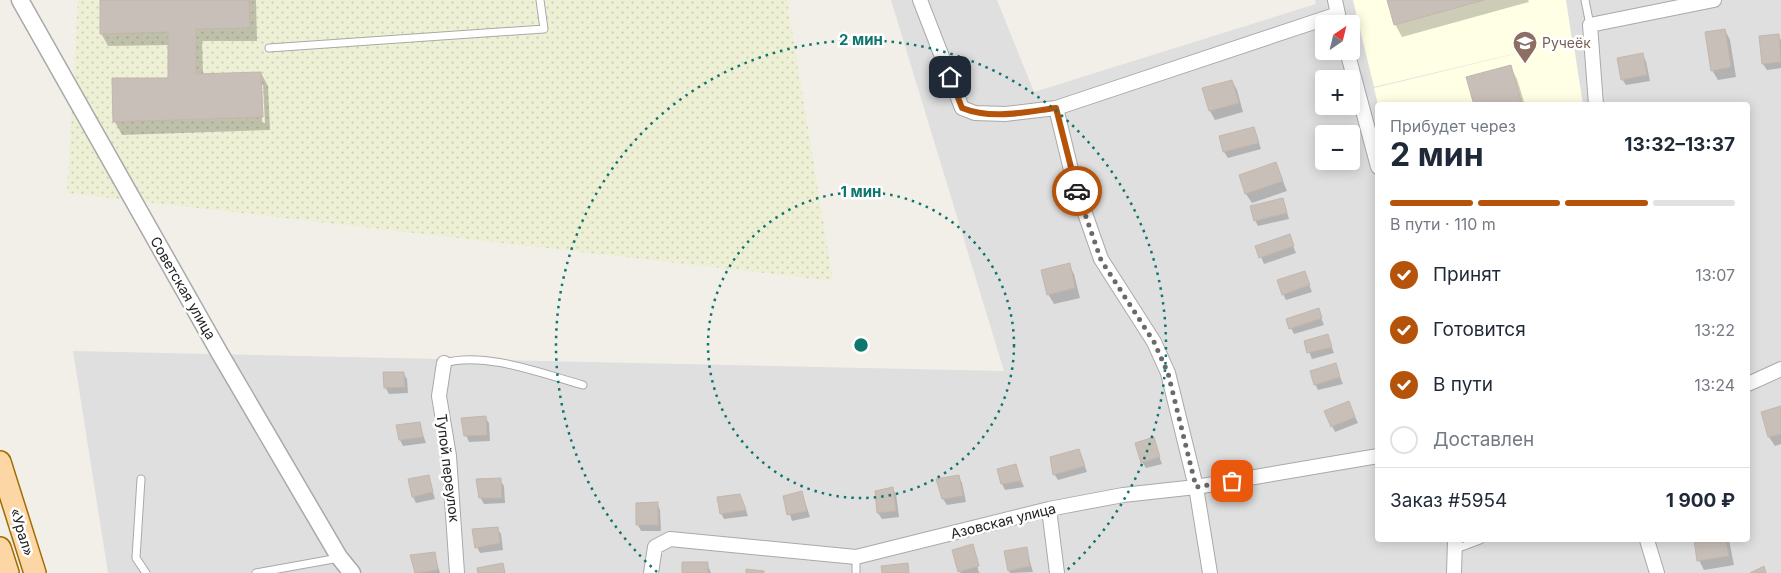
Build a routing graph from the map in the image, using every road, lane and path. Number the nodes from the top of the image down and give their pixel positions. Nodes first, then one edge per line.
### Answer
1 (20, 0) edge
2 (540, 0) edge
3 (920, 0) edge
4 (1585, 0) edge
5 (1714, 0) edge
6 (1337, 12) edge
7 (1590, 25) junction
8 (269, 48) dead end
9 (1350, 60) edge
10 (1596, 102) edge
11 (1056, 108) junction
12 (1375, 155) edge
13 (444, 363) joint
14 (1781, 369) edge
15 (1750, 383) edge
16 (583, 385) dead end
17 (1375, 457) edge
18 (0, 462) edge
19 (141, 479) dead end
20 (1196, 487) junction
21 (1049, 509) junction
22 (1648, 542) edge
23 (1456, 544) edge
24 (0, 548) edge
25 (339, 557) junction
26 (856, 557) junction
27 (8, 573) edge
28 (35, 573) edge
29 (146, 573) edge
30 (256, 573) edge
31 (352, 573) edge
32 (457, 573) edge
33 (651, 573) edge
34 (856, 573) edge
35 (1057, 573) edge
36 (1210, 573) edge
37 (1454, 573) edge
38 (1658, 573) edge

1 - 25 street, Советская улица
2 - 8 lane
3 - 11 street
4 - 7 lane
5 - 7 street
6 - 11 street
7 - 10 street
9 - 12 street
11 - 20 street
13 - 16 lane
13 - 32 street, Тупой переулок
14 - 15 street
17 - 20 street, Азовская улица
18 - 28 main road, «Урал»
19 - 29 lane
20 - 21 street, Азовская улица
20 - 36 street
21 - 26 street, Азовская улица
21 - 35 street
22 - 38 street
23 - 37 street
24 - 27 main road, «Урал»
25 - 30 lane
25 - 31 street, Советская улица
26 - 33 street, Азовская улица
26 - 34 lane

